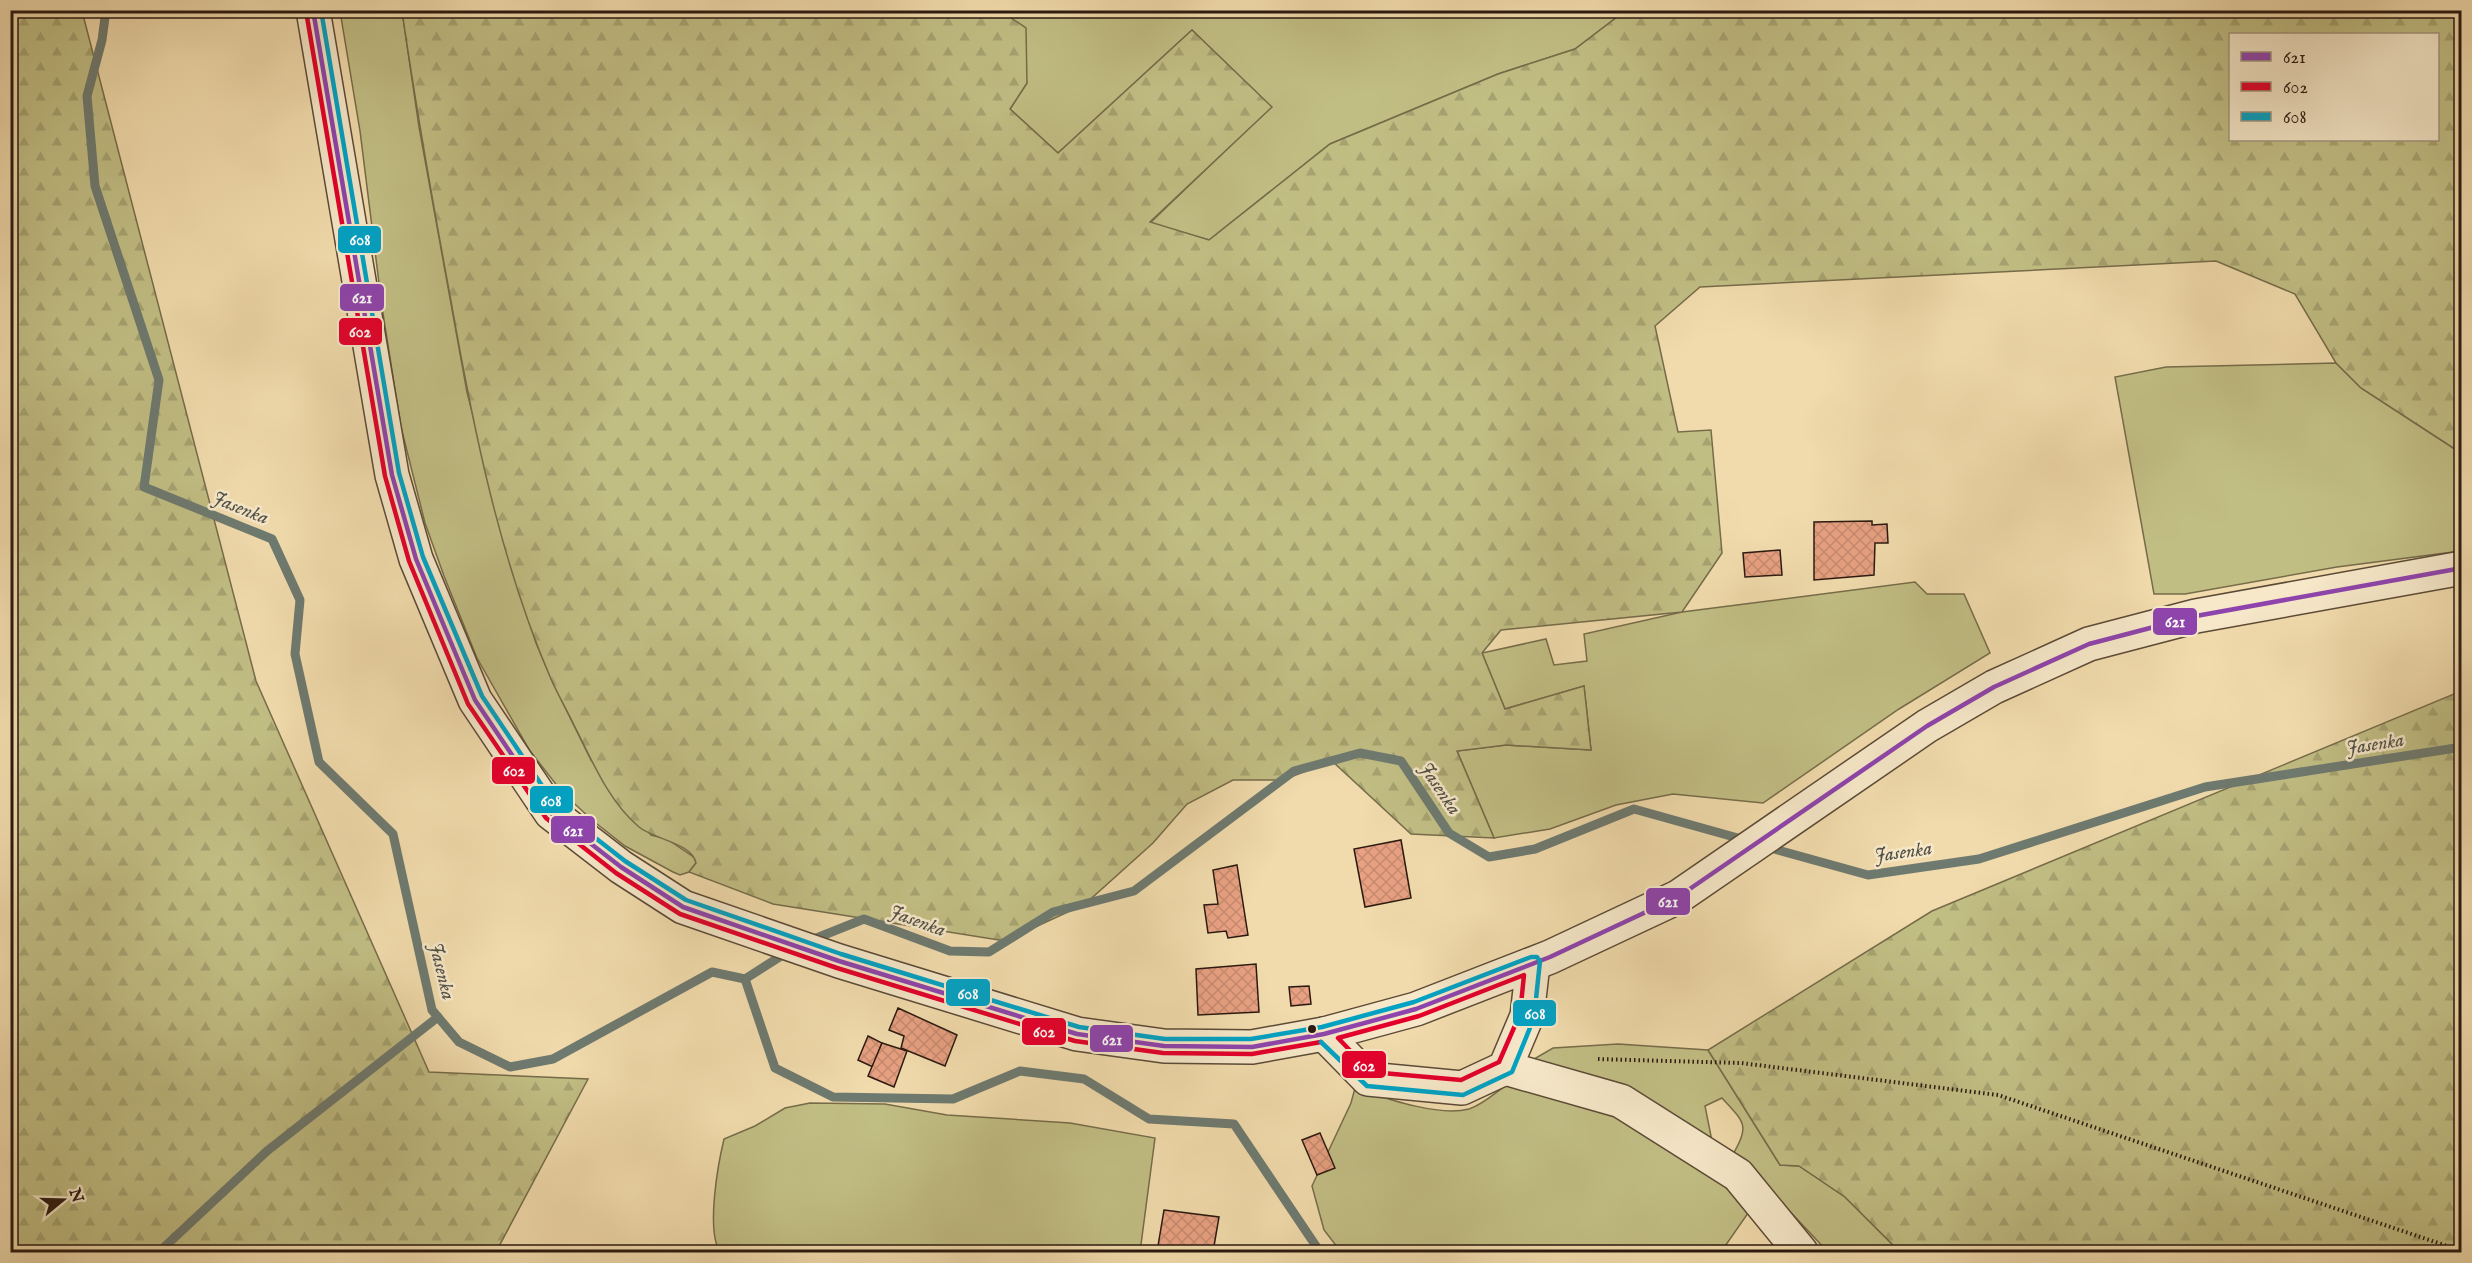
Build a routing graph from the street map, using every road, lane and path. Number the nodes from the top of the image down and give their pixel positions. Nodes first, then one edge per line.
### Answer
1 (314, 10) edge
2 (2462, 568) edge
3 (1533, 964) junction
4 (1324, 1034) junction
5 (1588, 1059) dead end
6 (1505, 1068) junction
7 (2462, 1251) edge
8 (1801, 1252) edge

1 - 4 street
2 - 3 street
3 - 4 street
3 - 6 street
4 - 6 street
5 - 7 path
6 - 8 street

